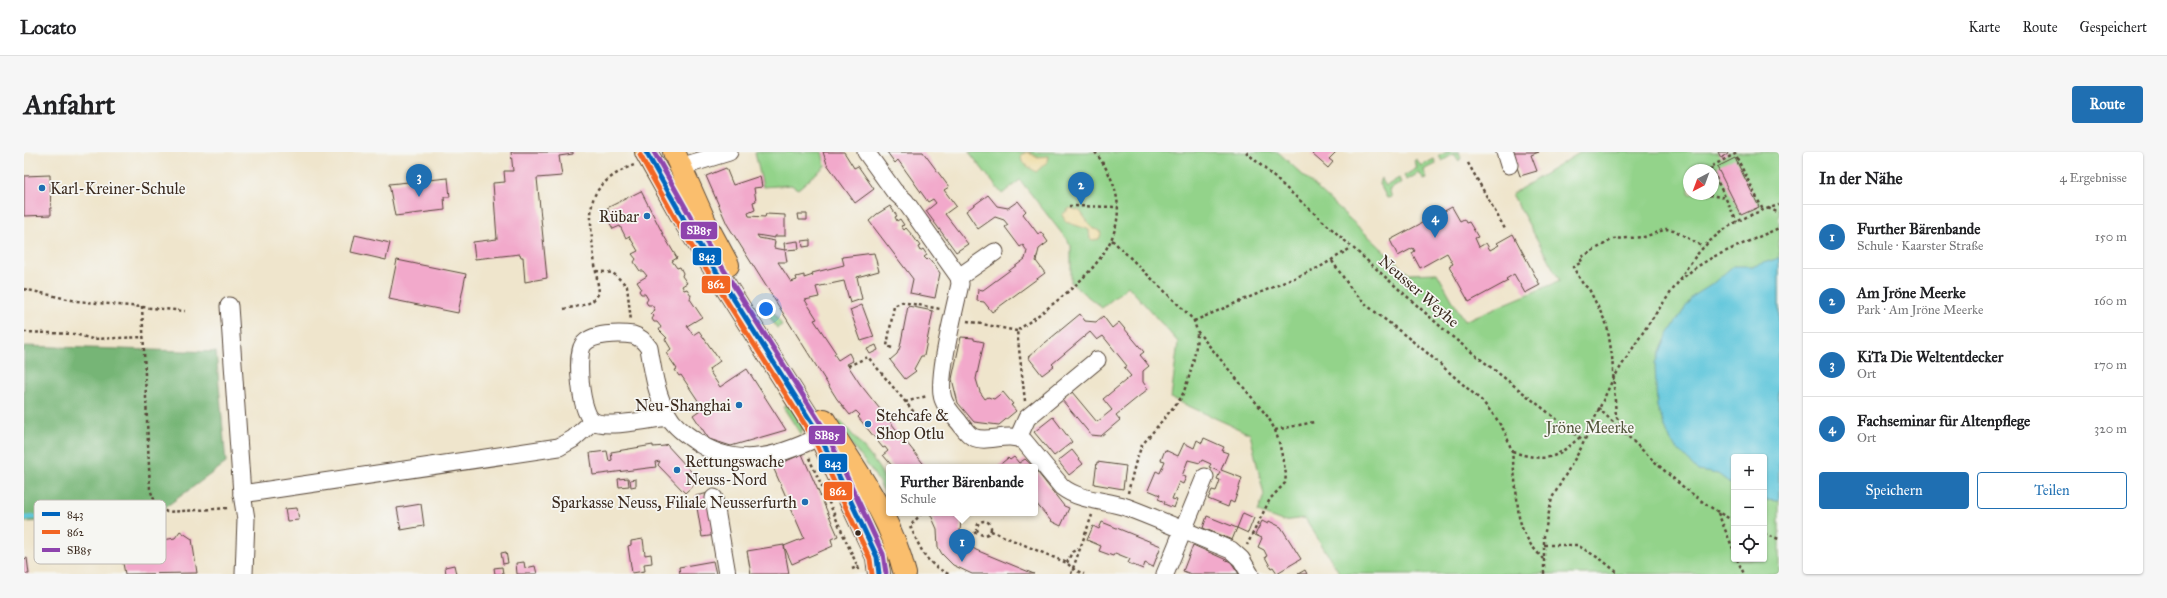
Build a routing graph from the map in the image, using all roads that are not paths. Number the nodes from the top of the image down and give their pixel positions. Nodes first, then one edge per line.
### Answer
1 (646, 152) edge
2 (654, 152) edge
3 (729, 152) edge
4 (866, 152) edge
5 (677, 159) edge
6 (995, 252) dead end
7 (959, 277) junction
8 (228, 306) dead end
9 (1097, 360) dead end
10 (668, 417) junction
11 (593, 421) junction
12 (818, 437) junction
13 (1018, 438) junction
14 (1205, 477) dead end
15 (714, 498) dead end
16 (243, 501) junction
17 (1183, 531) junction
18 (244, 574) edge
19 (727, 574) edge
20 (879, 574) edge
21 (905, 574) edge
22 (1165, 574) edge
23 (1250, 574) edge

1 - 12 main road
2 - 5 main road
3 - 5 street
4 - 7 street
5 - 12 main road
6 - 7 street
7 - 13 street
8 - 16 street
9 - 13 street
10 - 11 street
10 - 11 street
10 - 12 street
11 - 16 street
12 - 20 main road
12 - 21 main road
13 - 17 street
14 - 17 street
15 - 19 street
16 - 18 street
17 - 22 street
17 - 23 street

